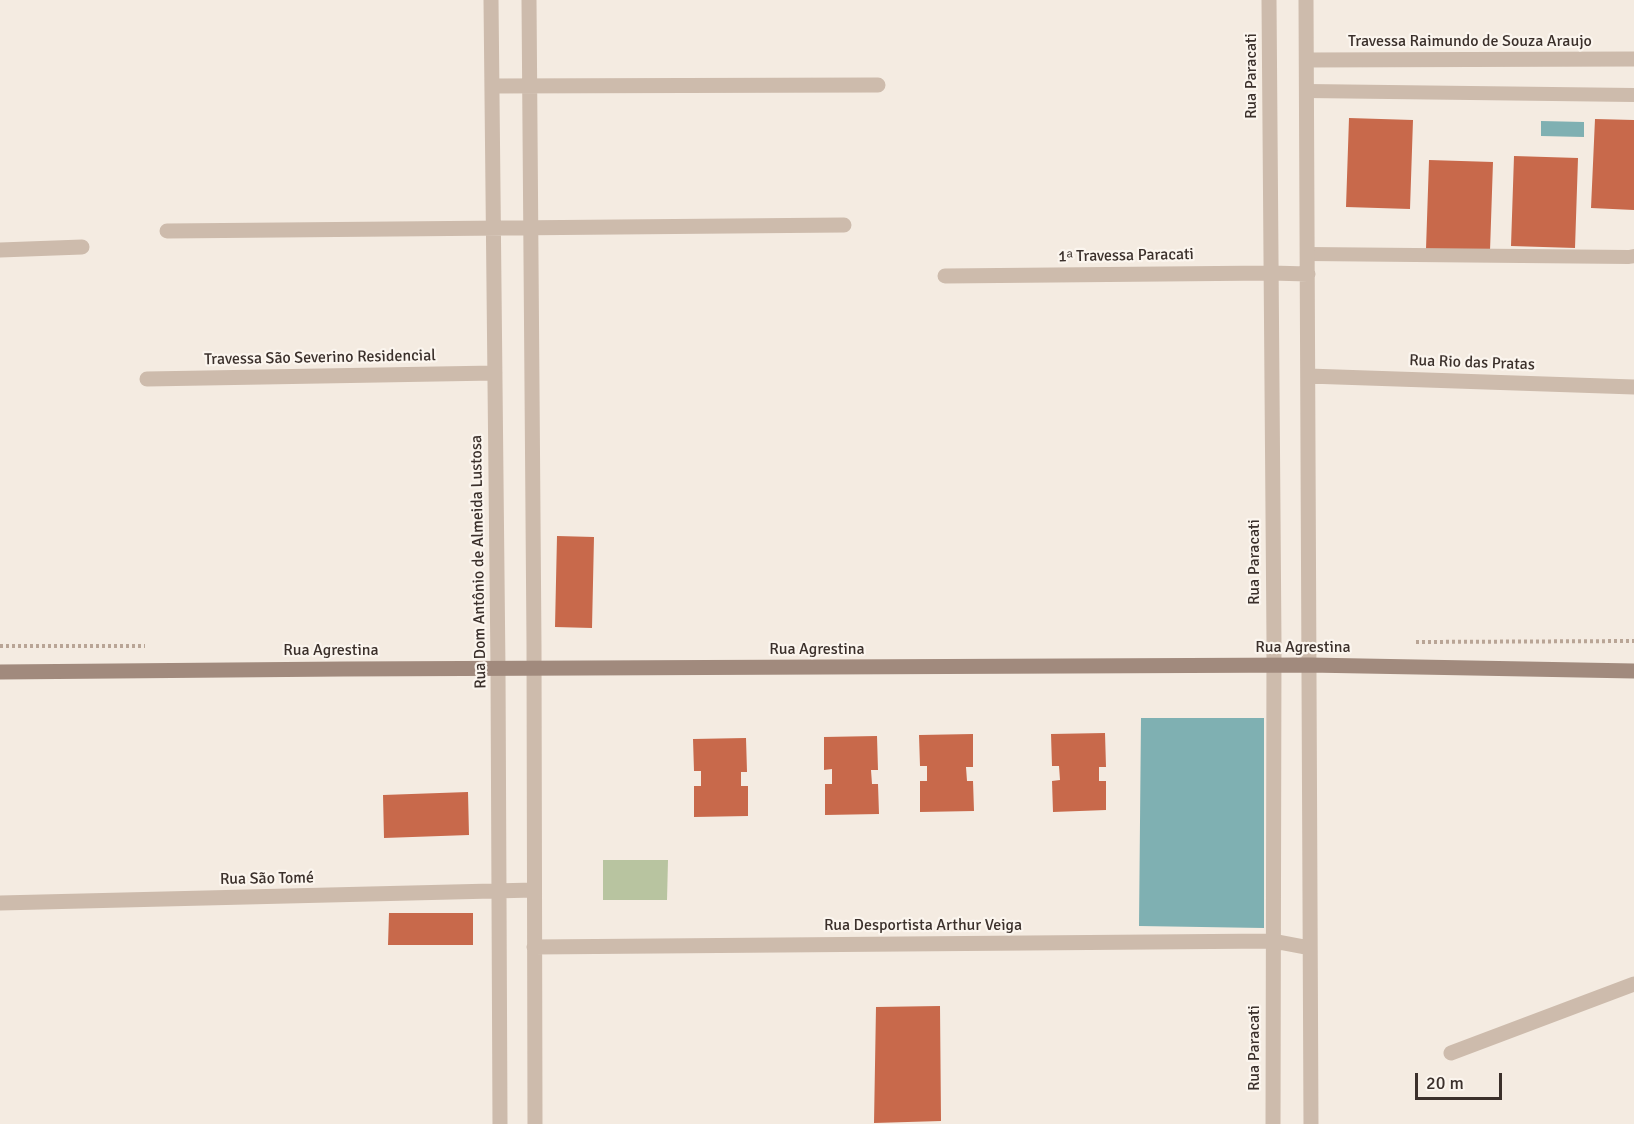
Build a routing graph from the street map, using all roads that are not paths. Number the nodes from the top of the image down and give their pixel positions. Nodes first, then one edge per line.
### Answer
1 (491, 0) edge
2 (529, 0) edge
3 (1269, 0) edge
4 (1306, 0) edge
5 (1634, 59) edge
6 (1307, 60) junction
7 (878, 85) dead end
8 (492, 86) junction
9 (530, 86) junction
10 (1307, 91) junction
11 (1634, 95) edge
12 (844, 225) dead end
13 (493, 228) junction
14 (531, 228) junction
15 (167, 231) dead end
16 (82, 247) dead end
17 (0, 250) edge
18 (1308, 254) junction
19 (1634, 255) edge
20 (1271, 273) junction
21 (1308, 274) junction
22 (945, 276) dead end
23 (495, 372) junction
24 (1308, 376) junction
25 (147, 380) dead end
26 (1634, 387) edge
27 (1309, 665) junction
28 (1274, 666) junction
29 (498, 669) junction
30 (534, 669) junction
31 (1634, 671) edge
32 (0, 672) edge
33 (534, 890) junction
34 (498, 891) junction
35 (0, 903) edge
36 (1273, 941) junction
37 (534, 947) junction
38 (1310, 948) junction
39 (1634, 984) edge
40 (1451, 1053) dead end
41 (500, 1124) edge
42 (535, 1124) edge
43 (1273, 1124) edge
44 (1311, 1124) edge

1 - 8 street, Rua Dom Antônio de Almeida Lustosa
2 - 9 street
3 - 20 street, Rua Paracati
4 - 6 street
5 - 6 street, Travessa Raimundo de Souza Araujo
6 - 10 street
7 - 9 street
8 - 9 street
8 - 13 street, Rua Dom Antônio de Almeida Lustosa
9 - 14 street
10 - 11 lane
10 - 18 street
12 - 14 street
13 - 14 street
13 - 15 street
13 - 23 street, Rua Dom Antônio de Almeida Lustosa
14 - 30 street
16 - 17 street
18 - 19 lane
18 - 21 street
20 - 21 street, 1ᵃ Travessa Paracati
20 - 22 street, 1ᵃ Travessa Paracati
20 - 28 street, Rua Paracati
21 - 24 street
23 - 25 street, Travessa São Severino Residencial
23 - 29 street, Rua Dom Antônio de Almeida Lustosa
24 - 26 street, Rua Rio das Pratas
24 - 27 street
27 - 28 street, Rua Agrestina
27 - 31 street, Rua Agrestina
27 - 38 street
28 - 30 street, Rua Agrestina
28 - 36 street, Rua Paracati
29 - 30 street, Rua Agrestina
29 - 32 street, Rua Agrestina
29 - 34 street, Rua Dom Antônio de Almeida Lustosa
30 - 33 street
33 - 34 street, Rua São Tomé
33 - 37 street
34 - 35 street, Rua São Tomé
34 - 41 street, Rua Dom Antônio de Almeida Lustosa
36 - 37 street, Rua Desportista Arthur Veiga
36 - 38 street, Rua Desportista Arthur Veiga
36 - 43 street, Rua Paracati
37 - 42 street
38 - 44 street
39 - 40 street

